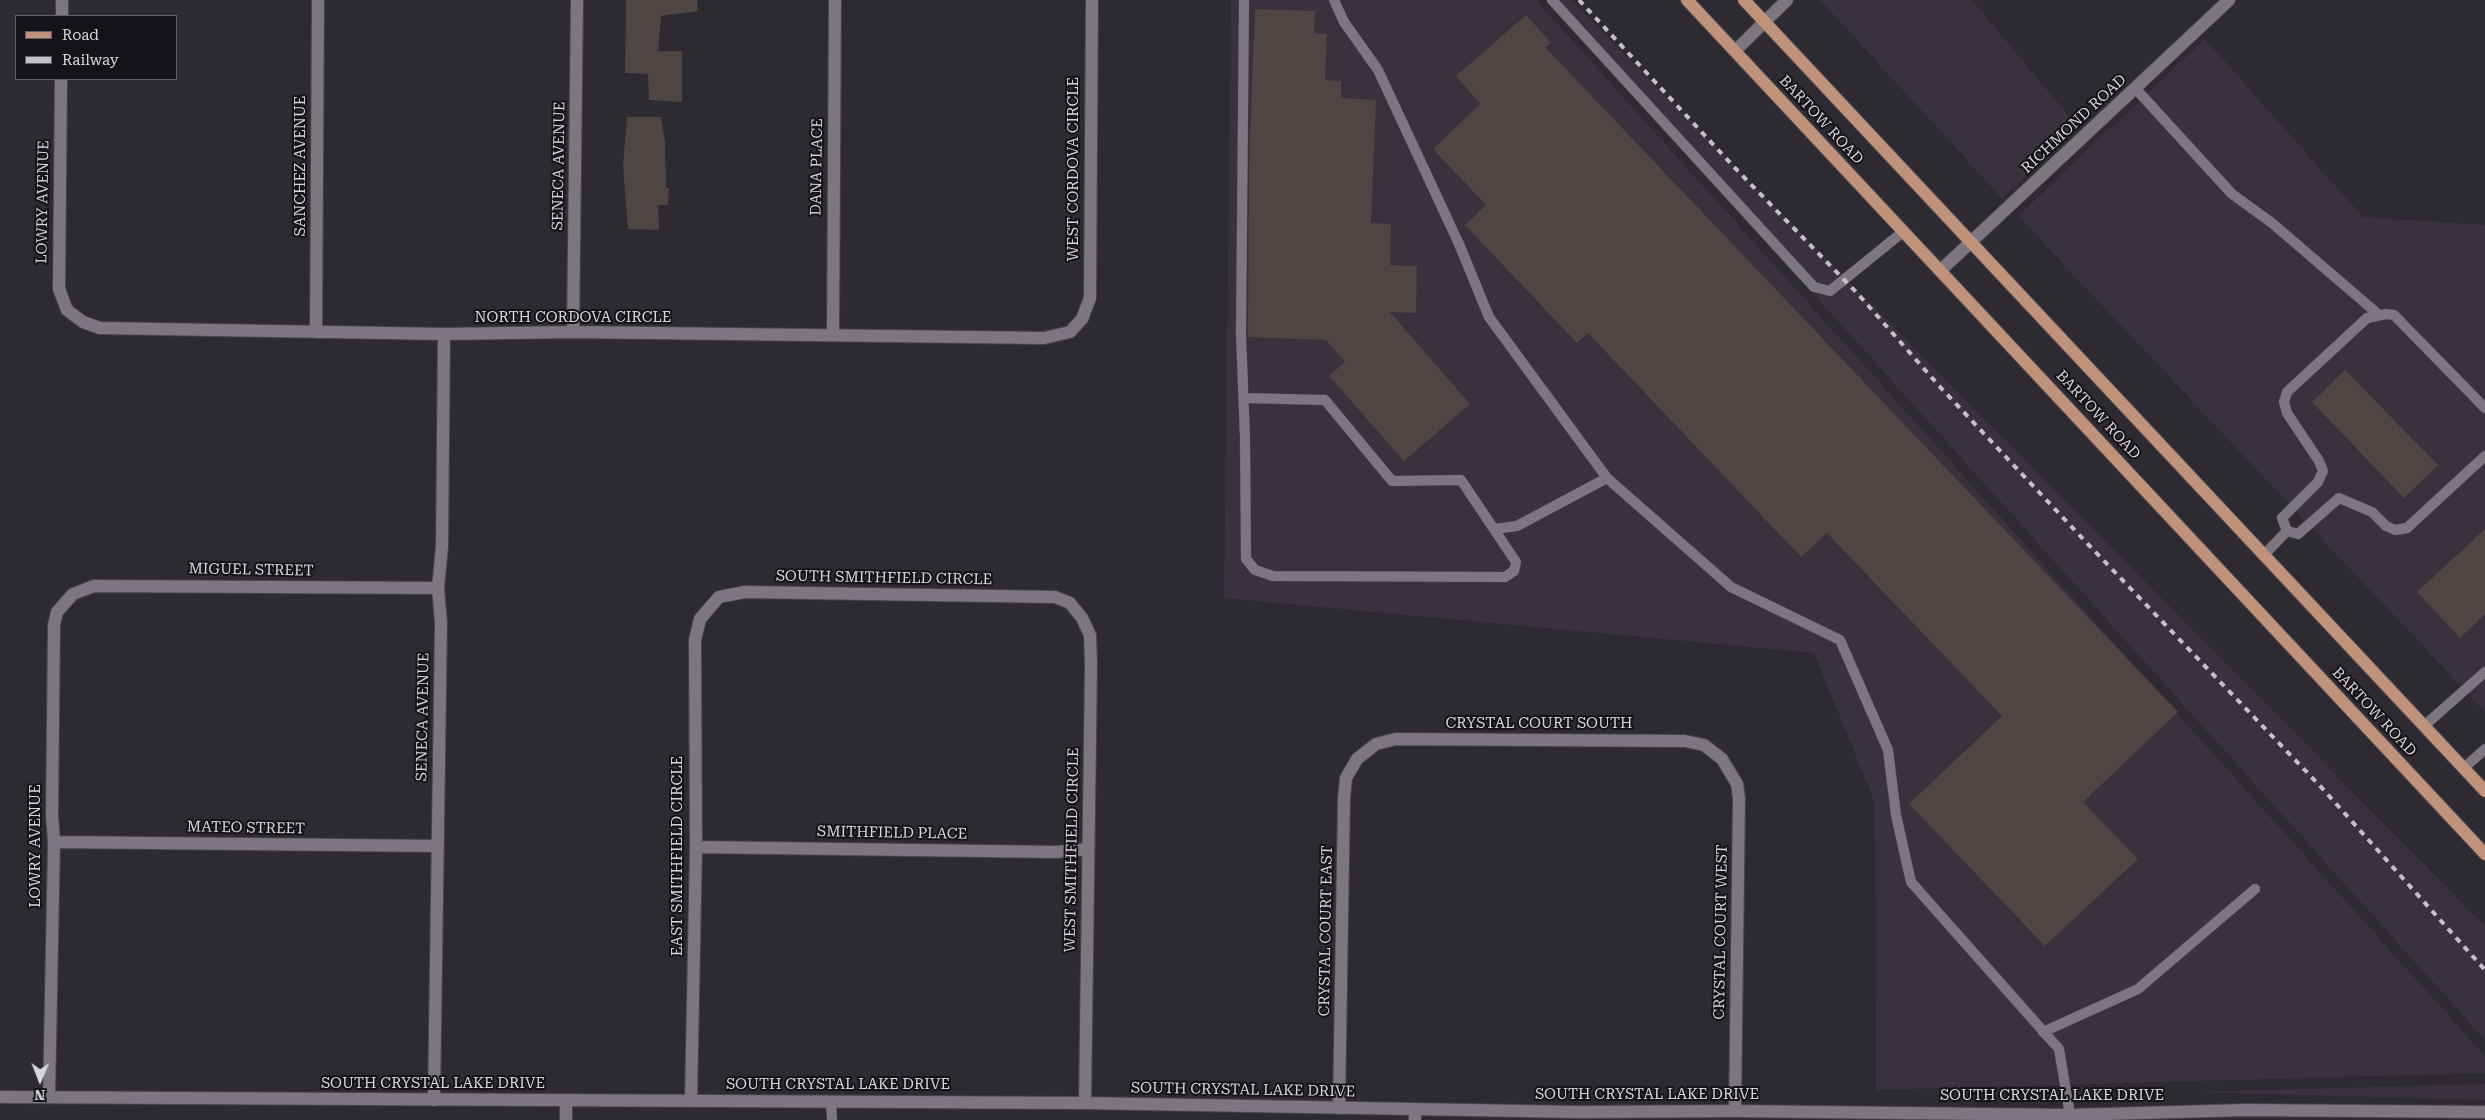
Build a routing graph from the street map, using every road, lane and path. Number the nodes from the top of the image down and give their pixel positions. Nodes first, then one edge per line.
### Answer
1 (62, 0) edge
2 (318, 0) edge
3 (577, 0) edge
4 (835, 0) edge
5 (1092, 0) edge
6 (1244, 0) edge
7 (1334, 0) edge
8 (1552, 0) edge
9 (1687, 0) edge
10 (1744, 0) edge
11 (1786, 0) edge
12 (2229, 0) edge
13 (62, 15) edge
14 (1764, 21) junction
15 (1735, 52) junction
16 (61, 80) edge
17 (2135, 88) junction
18 (1904, 231) junction
19 (1972, 243) junction
20 (1941, 270) junction
21 (2378, 314) junction
22 (78, 319) joint
23 (316, 332) junction
24 (573, 332) junction
25 (1070, 332) joint
26 (444, 334) junction
27 (833, 334) junction
28 (1244, 398) junction
29 (2485, 408) edge
30 (2485, 456) edge
31 (1607, 478) junction
32 (1495, 530) junction
33 (2287, 531) junction
34 (2264, 555) junction
35 (438, 588) junction
36 (68, 600) joint
37 (1070, 603) joint
38 (703, 614) joint
39 (2485, 672) edge
40 (2424, 726) junction
41 (2485, 749) edge
42 (1357, 759) joint
43 (1722, 759) joint
44 (2464, 768) junction
45 (2485, 791) edge
46 (54, 842) junction
47 (438, 846) junction
48 (696, 847) junction
49 (1087, 849) junction
50 (2485, 854) edge
51 (2255, 889) dead end
52 (2043, 1032) junction
53 (49, 1096) junction
54 (0, 1097) edge
55 (434, 1100) junction
56 (566, 1100) junction
57 (691, 1100) junction
58 (831, 1101) junction
59 (1086, 1103) junction
60 (1338, 1108) junction
61 (1735, 1111) junction
62 (2485, 1112) edge
63 (1415, 1115) edge
64 (1578, 1116) edge
65 (1823, 1116) edge
66 (2313, 1116) edge
67 (2459, 1116) edge
68 (2070, 1117) edge
69 (566, 1120) edge
70 (832, 1120) edge

1 - 13 street
2 - 23 street, SANCHEZ AVENUE
3 - 24 street, SENECA AVENUE
4 - 27 street, DANA PLACE
5 - 25 street, WEST CORDOVA CIRCLE
6 - 28 lane
7 - 31 lane
8 - 18 lane
9 - 15 main road, BARTOW ROAD
10 - 14 main road, BARTOW ROAD
11 - 14 street
12 - 17 street, RICHMOND ROAD
14 - 15 street
14 - 19 main road, BARTOW ROAD
15 - 18 main road, BARTOW ROAD
16 - 22 street, LOWRY AVENUE
17 - 19 street, RICHMOND ROAD
17 - 21 lane
18 - 20 main road, BARTOW ROAD
19 - 20 street, RICHMOND ROAD
19 - 34 main road, BARTOW ROAD
20 - 50 main road, BARTOW ROAD
21 - 29 lane
21 - 33 lane
22 - 23 street, NORTH CORDOVA CIRCLE
23 - 26 street, NORTH CORDOVA CIRCLE
24 - 26 street, NORTH CORDOVA CIRCLE
24 - 27 street, NORTH CORDOVA CIRCLE
25 - 27 street, NORTH CORDOVA CIRCLE
26 - 35 street, SENECA AVENUE
28 - 32 lane
28 - 32 lane
30 - 33 lane
31 - 32 lane
31 - 52 lane
33 - 34 lane
34 - 40 main road, BARTOW ROAD
35 - 36 street, MIGUEL STREET
35 - 47 street, SENECA AVENUE
36 - 46 street, LOWRY AVENUE
37 - 38 street, SOUTH SMITHFIELD CIRCLE
37 - 49 street, WEST SMITHFIELD CIRCLE
38 - 48 street, EAST SMITHFIELD CIRCLE
39 - 40 lane
40 - 44 main road, BARTOW ROAD
41 - 44 lane
42 - 43 street, CRYSTAL COURT SOUTH
42 - 60 street, CRYSTAL COURT EAST
43 - 61 street, CRYSTAL COURT WEST
44 - 45 main road, BARTOW ROAD
46 - 47 street, MATEO STREET
46 - 53 street, LOWRY AVENUE
47 - 55 street, SENECA AVENUE
48 - 49 street, SMITHFIELD PLACE
48 - 57 street, EAST SMITHFIELD CIRCLE
49 - 59 street, WEST SMITHFIELD CIRCLE
51 - 52 lane
52 - 68 lane
53 - 54 street, SOUTH CRYSTAL LAKE DRIVE
53 - 55 street, SOUTH CRYSTAL LAKE DRIVE
55 - 56 street, SOUTH CRYSTAL LAKE DRIVE
56 - 57 street, SOUTH CRYSTAL LAKE DRIVE
56 - 69 street
57 - 58 street, SOUTH CRYSTAL LAKE DRIVE
58 - 59 street, SOUTH CRYSTAL LAKE DRIVE
58 - 70 lane
59 - 60 street, SOUTH CRYSTAL LAKE DRIVE
60 - 63 street, SOUTH CRYSTAL LAKE DRIVE
61 - 64 street, SOUTH CRYSTAL LAKE DRIVE
61 - 65 street, SOUTH CRYSTAL LAKE DRIVE
62 - 67 street, SOUTH CRYSTAL LAKE DRIVE
63 - 64 street, SOUTH CRYSTAL LAKE DRIVE
65 - 68 street, SOUTH CRYSTAL LAKE DRIVE
66 - 67 street, SOUTH CRYSTAL LAKE DRIVE
66 - 68 street, SOUTH CRYSTAL LAKE DRIVE

